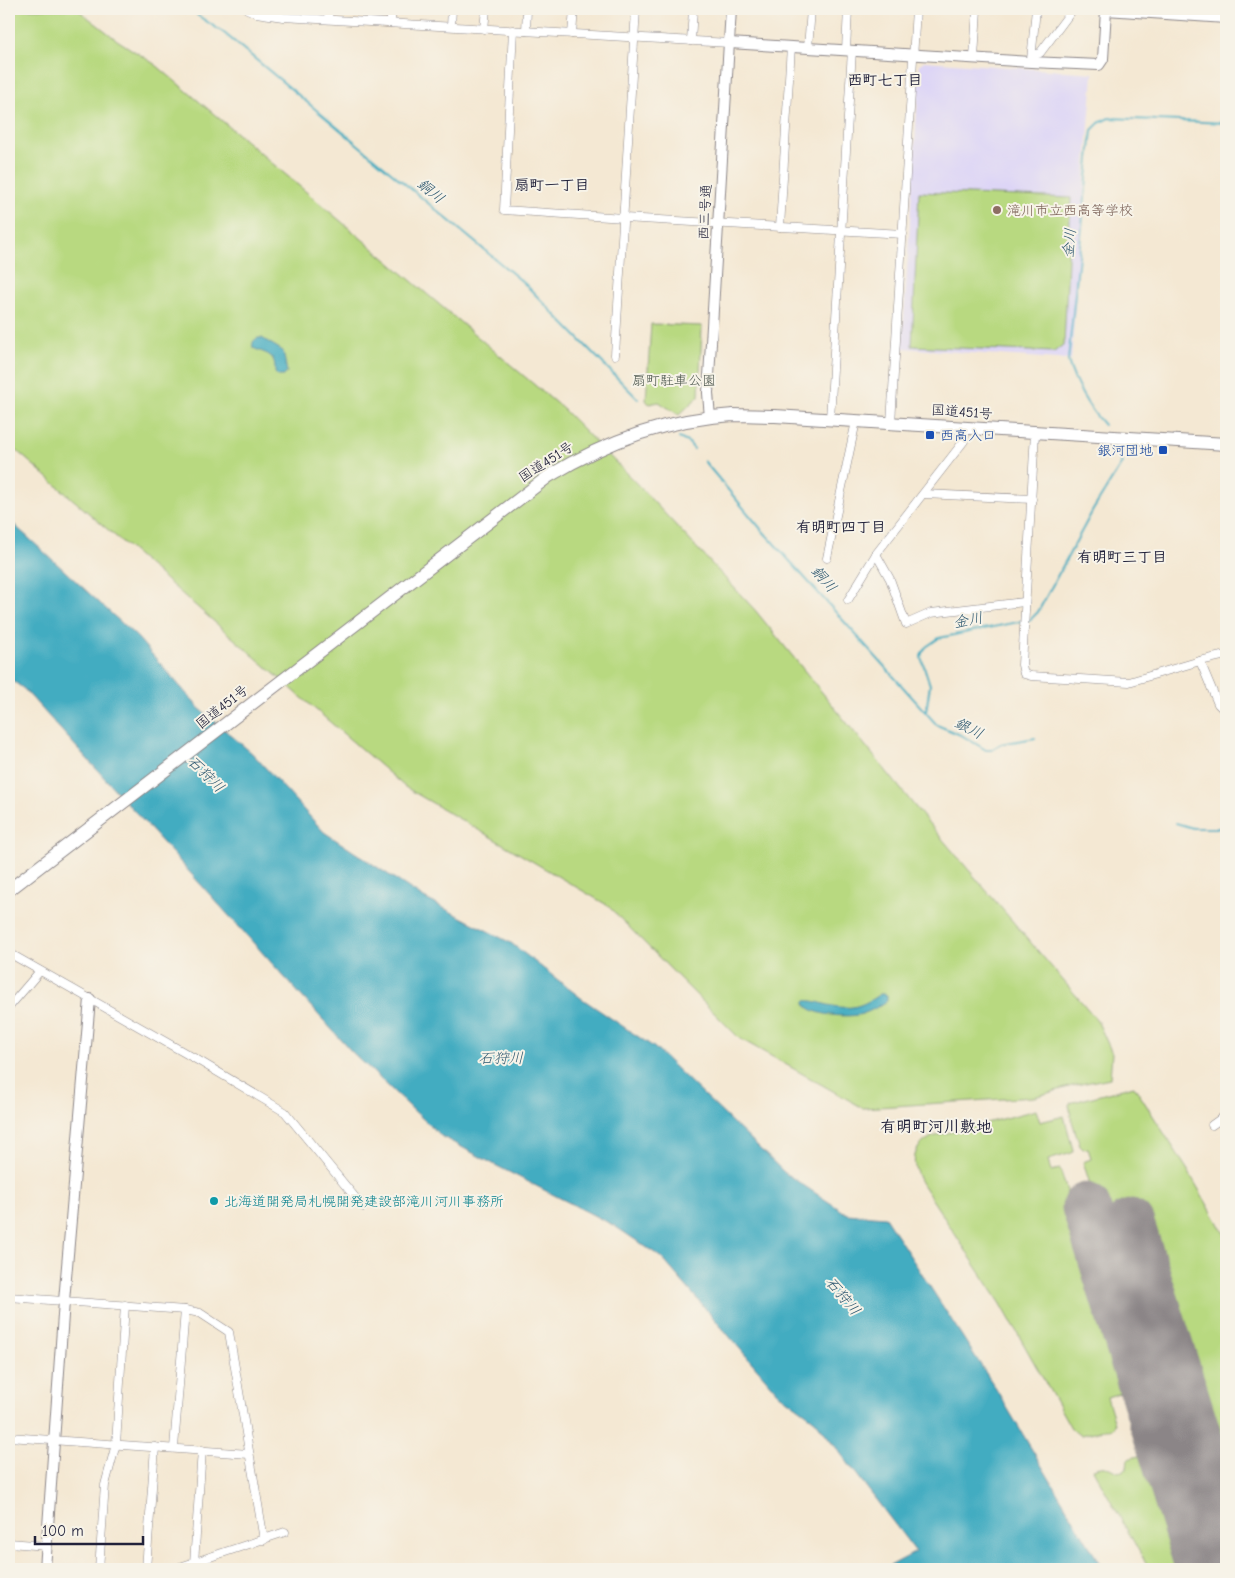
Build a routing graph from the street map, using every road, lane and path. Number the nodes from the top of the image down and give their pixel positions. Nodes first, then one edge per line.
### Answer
1 (247, 9) edge
2 (329, 9) edge
3 (391, 9) edge
4 (452, 9) edge
5 (486, 9) edge
6 (527, 9) edge
7 (574, 9) edge
8 (636, 9) edge
9 (693, 9) edge
10 (730, 9) edge
11 (811, 9) edge
12 (848, 9) edge
13 (916, 9) edge
14 (977, 9) edge
15 (1036, 9) edge
16 (1073, 9) edge
17 (1092, 9) edge
18 (1106, 10) edge
19 (1172, 11) edge
20 (268, 12) edge
21 (1226, 18) edge
22 (328, 20) junction
23 (391, 23) junction
24 (451, 26) junction
25 (484, 29) junction
26 (514, 30) junction
27 (526, 31) junction
28 (572, 34) junction
29 (635, 37) junction
30 (691, 40) junction
31 (728, 43) junction
32 (791, 46) junction
33 (808, 48) junction
34 (849, 50) junction
35 (913, 54) junction
36 (974, 58) junction
37 (1032, 59) junction
38 (624, 218) junction
39 (719, 223) junction
40 (780, 227) junction
41 (842, 230) junction
42 (903, 234) junction
43 (615, 355) dead end
44 (710, 418) junction
45 (830, 419) junction
46 (856, 421) junction
47 (891, 423) junction
48 (965, 427) junction
49 (1035, 432) junction
50 (1226, 444) edge
51 (924, 494) junction
52 (1032, 500) junction
53 (876, 554) junction
54 (827, 558) dead end
55 (848, 600) dead end
56 (1024, 602) junction
57 (1226, 655) edge
58 (1200, 661) junction
59 (1226, 712) edge
60 (9, 890) edge
61 (9, 953) edge
62 (40, 971) junction
63 (90, 999) junction
64 (9, 1007) edge
65 (1226, 1115) edge
66 (1212, 1125) dead end
67 (363, 1207) dead end
68 (9, 1297) edge
69 (64, 1301) junction
70 (125, 1305) junction
71 (185, 1310) junction
72 (9, 1437) edge
73 (54, 1440) junction
74 (116, 1444) junction
75 (155, 1447) junction
76 (174, 1448) junction
77 (202, 1450) junction
78 (249, 1454) junction
79 (285, 1532) dead end
80 (264, 1540) junction
81 (9, 1543) edge
82 (47, 1546) junction
83 (194, 1562) junction
84 (45, 1569) edge
85 (98, 1569) edge
86 (146, 1569) edge
87 (174, 1569) edge

1 - 20 street
2 - 22 street
3 - 23 street
4 - 24 street
5 - 25 street
6 - 27 street
7 - 28 street
8 - 29 street
9 - 30 street
10 - 31 street, 西三号通
11 - 33 street
12 - 34 street
13 - 35 street
14 - 36 street
15 - 37 street
16 - 37 street
17 - 18 street
18 - 19 street
18 - 37 street
19 - 21 street
20 - 22 street
22 - 23 street
23 - 24 street
24 - 25 street
25 - 26 street
26 - 27 street
26 - 38 street
27 - 28 street
28 - 29 street
29 - 30 street
29 - 38 street
30 - 31 street
31 - 32 street
31 - 39 street, 西三号通
32 - 33 street
32 - 40 street
33 - 34 street
34 - 35 street
34 - 41 street
35 - 36 street
35 - 42 street
36 - 37 street
38 - 39 street
38 - 43 street
39 - 40 street
39 - 44 street, 西三号通
40 - 41 street
41 - 42 street
41 - 45 street
42 - 47 street
44 - 45 highway, 国道451号
44 - 60 highway, 国道451号
45 - 46 highway, 国道451号
46 - 47 highway, 国道451号
46 - 54 street
47 - 48 highway, 国道451号
48 - 49 highway, 国道451号
48 - 51 street
49 - 50 highway, 国道451号
49 - 52 street
51 - 52 street
51 - 53 street
52 - 56 street
53 - 55 street
53 - 56 street
56 - 58 street
57 - 58 street
58 - 59 street
61 - 62 street
62 - 63 street
62 - 64 street
63 - 67 street
63 - 69 street
65 - 66 street
68 - 69 street
69 - 70 street
69 - 73 street
70 - 71 street
70 - 74 street
71 - 76 street
71 - 78 street
72 - 73 street
73 - 74 street
73 - 82 street
74 - 75 street
74 - 85 street
75 - 76 street
75 - 86 street
76 - 77 street
77 - 78 street
77 - 83 street
78 - 80 street
79 - 80 street
80 - 83 street
81 - 82 street
82 - 84 street
83 - 87 street

